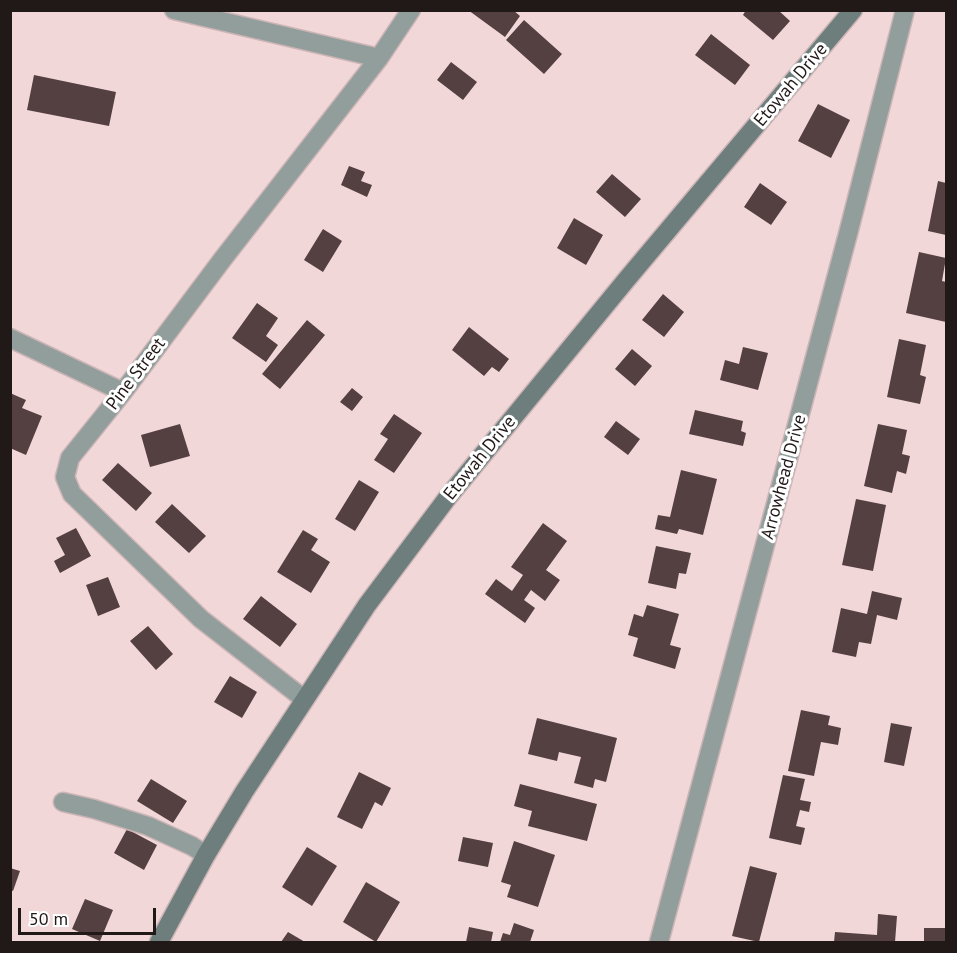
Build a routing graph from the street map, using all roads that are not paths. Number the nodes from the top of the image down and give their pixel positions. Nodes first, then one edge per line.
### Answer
1 (174, 10) edge
2 (411, 10) edge
3 (853, 10) edge
4 (905, 10) edge
5 (379, 58) junction
6 (10, 338) edge
7 (123, 392) junction
8 (304, 699) junction
9 (63, 802) dead end
10 (206, 855) junction
11 (159, 942) edge
12 (659, 942) edge

1 - 5 street
2 - 5 street, Pine Street
3 - 8 street, Etowah Drive
4 - 12 street, Arrowhead Drive
5 - 7 street, Pine Street
6 - 7 street
7 - 8 street, Pine Street
8 - 10 street, Etowah Drive
9 - 10 street
10 - 11 street, Etowah Drive

